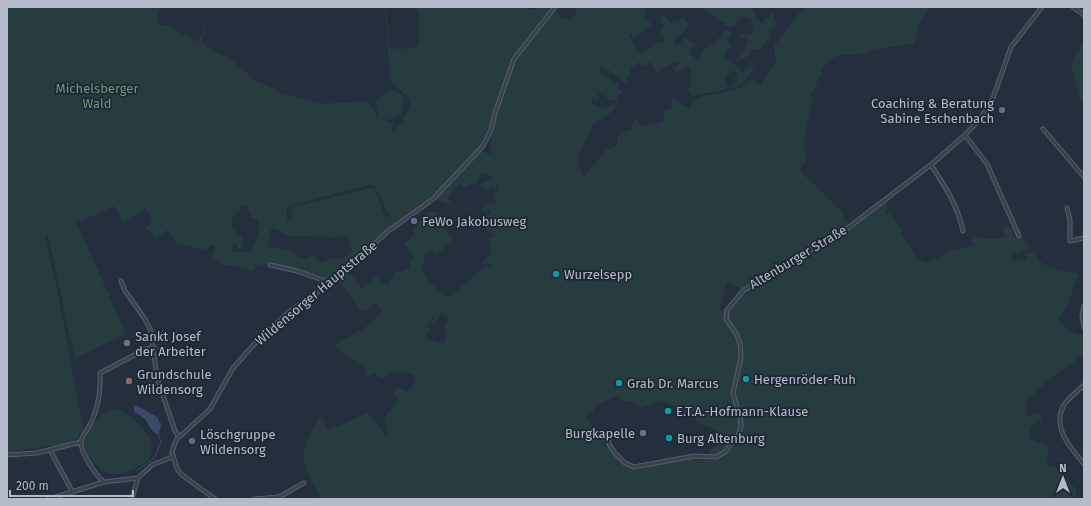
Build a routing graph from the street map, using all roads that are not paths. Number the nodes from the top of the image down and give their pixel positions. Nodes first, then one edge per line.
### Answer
1 (555, 7) edge
2 (1042, 7) edge
3 (1073, 7) edge
4 (1084, 15) edge
5 (1043, 129) dead end
6 (965, 135) junction
7 (931, 165) junction
8 (1084, 177) edge
9 (1067, 208) dead end
10 (963, 231) dead end
11 (1019, 236) dead end
12 (1084, 238) edge
13 (270, 265) dead end
14 (121, 281) dead end
15 (331, 283) junction
16 (1084, 306) edge
17 (1084, 327) edge
18 (154, 347) junction
19 (1084, 384) edge
20 (608, 433) dead end
21 (179, 437) junction
22 (81, 442) junction
23 (50, 450) junction
24 (7, 455) edge
25 (172, 457) junction
26 (1084, 464) edge
27 (138, 478) junction
28 (104, 482) junction
29 (304, 483) dead end
30 (72, 491) junction
31 (49, 499) edge
32 (132, 499) edge
33 (215, 499) edge
34 (254, 499) edge

1 - 15 street, Wildensorger Hauptstraße
2 - 6 street, Altenburger Straße
3 - 4 street
5 - 8 street
6 - 7 street, Altenburger Straße
6 - 11 street
7 - 10 street
7 - 20 street, Altenburger Straße
9 - 12 street
13 - 15 street
14 - 18 street
15 - 21 street, Wildensorger Hauptstraße
16 - 17 street
18 - 21 street
18 - 22 street
19 - 26 street
21 - 25 street, Wildensorger Hauptstraße
22 - 23 street
22 - 28 street
23 - 24 street
23 - 30 street
25 - 27 street
25 - 33 street
27 - 28 street
27 - 32 street
28 - 30 street
29 - 34 street
30 - 31 street

